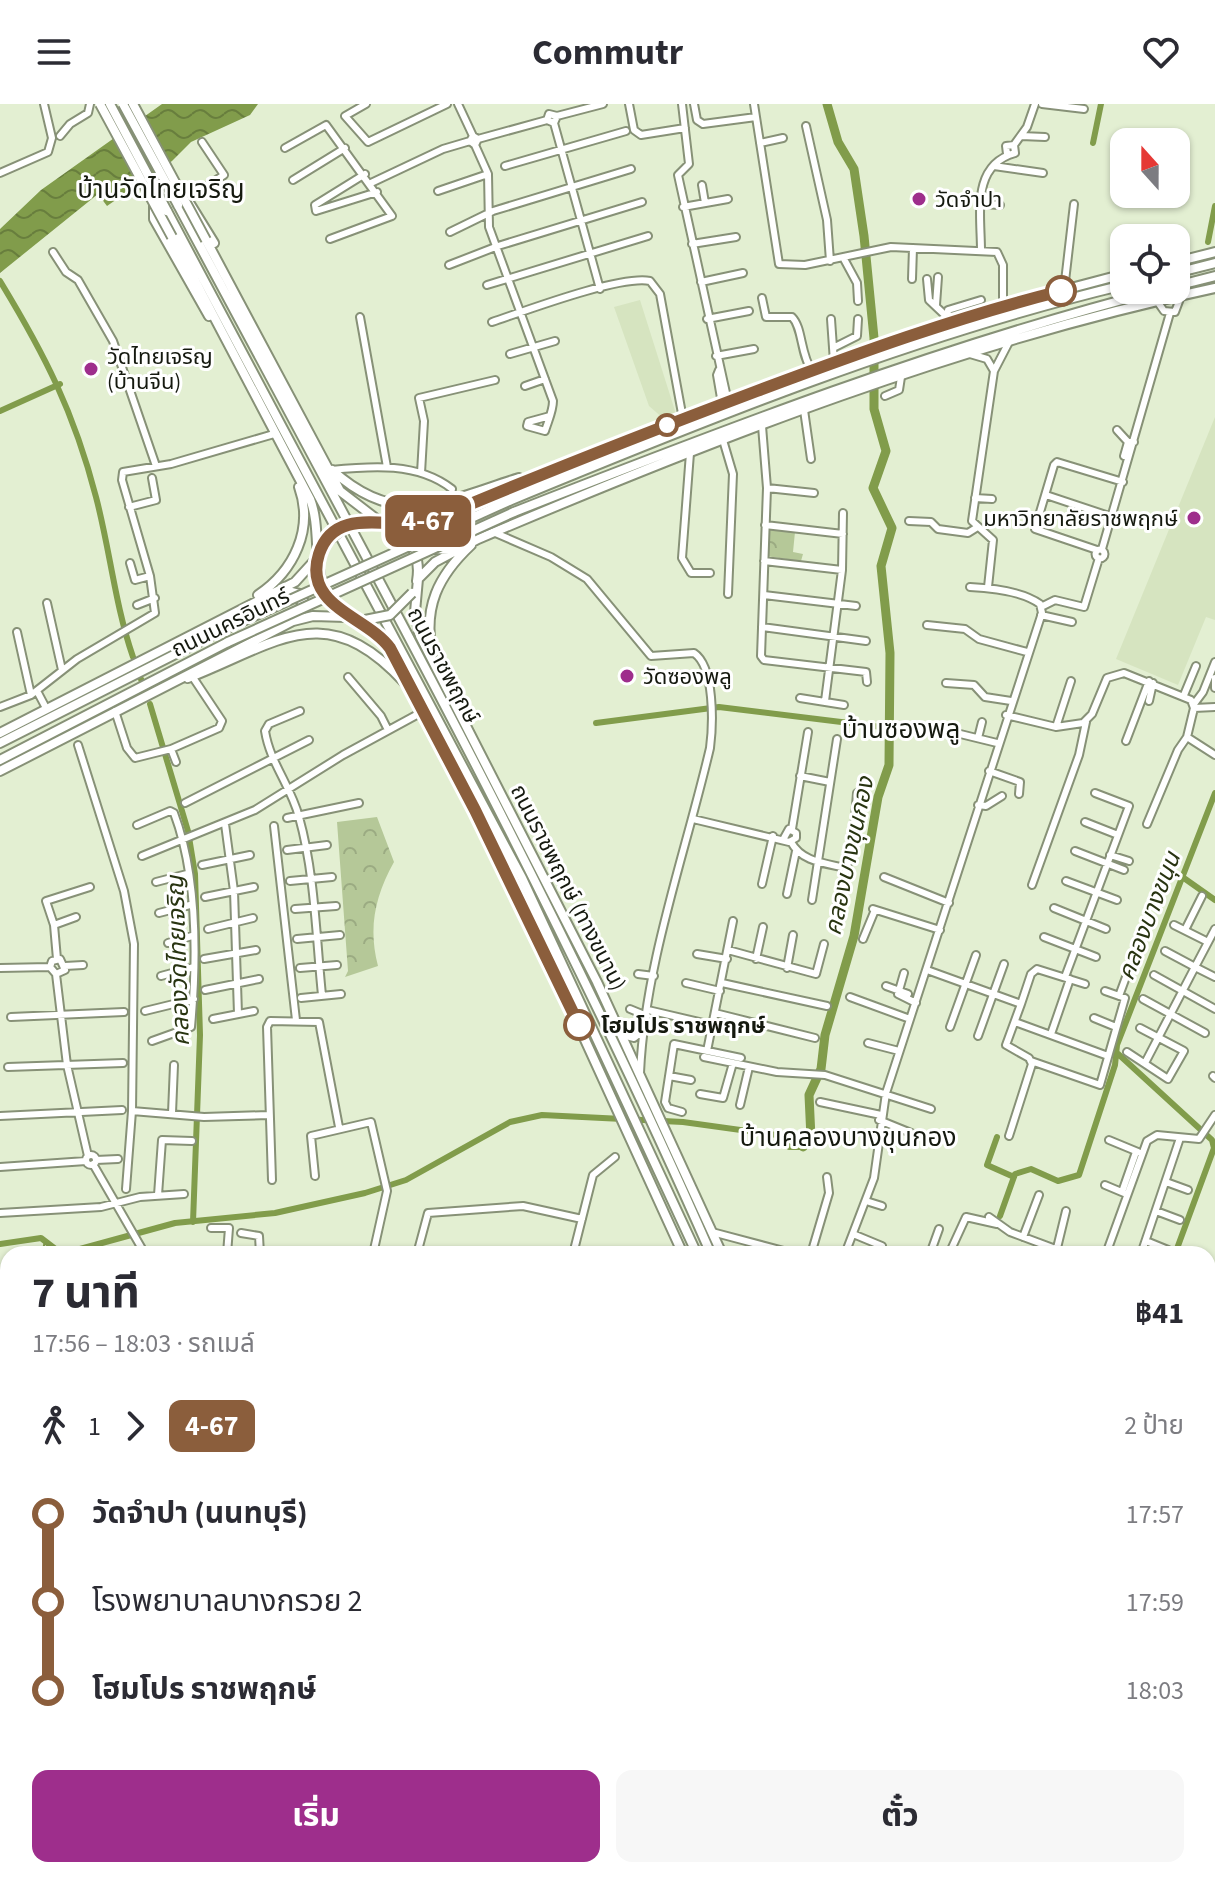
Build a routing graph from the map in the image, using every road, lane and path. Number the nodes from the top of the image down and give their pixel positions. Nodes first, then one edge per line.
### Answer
1 (44, 104) edge
2 (90, 104) edge
3 (100, 104) edge
4 (110, 104) edge
5 (123, 104) edge
6 (133, 104) edge
7 (366, 104) edge
8 (447, 104) edge
9 (458, 104) edge
10 (546, 104) edge
11 (603, 104) edge
12 (629, 104) edge
13 (682, 104) edge
14 (694, 104) edge
15 (754, 104) edge
16 (1035, 104) edge
17 (1042, 104) edge
18 (1084, 109) dead end
19 (552, 118) junction
20 (756, 121) junction
21 (806, 126) dead end
22 (685, 130) junction
23 (626, 131) dead end
24 (60, 136) dead end
25 (1021, 136) junction
26 (1045, 137) dead end
27 (783, 138) dead end
28 (474, 140) junction
29 (202, 142) dead end
30 (760, 143) junction
31 (285, 148) dead end
32 (345, 148) junction
33 (563, 149) junction
34 (505, 166) dead end
35 (994, 166) junction
36 (631, 169) dead end
37 (1, 172) edge
38 (1043, 173) dead end
39 (365, 174) junction
40 (488, 174) junction
41 (293, 180) dead end
42 (372, 183) junction
43 (702, 185) dead end
44 (574, 187) junction
45 (438, 191) dead end
46 (377, 192) junction
47 (189, 198) junction
48 (728, 199) dead end
49 (642, 202) dead end
50 (705, 203) junction
51 (981, 204) junction
52 (1074, 204) dead end
53 (1000, 205) dead end
54 (683, 207) junction
55 (486, 215) junction
56 (580, 220) junction
57 (450, 232) dead end
58 (648, 236) dead end
59 (736, 237) dead end
60 (330, 239) dead end
61 (692, 244) junction
62 (498, 246) junction
63 (913, 248) junction
64 (981, 251) junction
65 (53, 252) dead end
66 (1215, 252) edge
67 (589, 253) junction
68 (1190, 258) edge
69 (844, 259) junction
70 (830, 261) junction
71 (1215, 263) edge
72 (449, 265) dead end
73 (1190, 269) edge
74 (743, 273) dead end
75 (1215, 276) edge
76 (938, 277) dead end
77 (509, 278) junction
78 (1110, 278) edge
79 (912, 279) dead end
80 (927, 279) dead end
81 (701, 282) junction
82 (1190, 282) edge
83 (487, 285) dead end
84 (1190, 288) edge
85 (1215, 288) edge
86 (600, 289) junction
87 (1110, 289) edge
88 (1064, 290) junction
89 (1190, 293) edge
90 (762, 298) dead end
91 (981, 300) dead end
92 (858, 301) dead end
93 (1113, 304) edge
94 (1146, 304) edge
95 (1160, 304) edge
96 (1179, 304) edge
97 (1003, 306) junction
98 (936, 307) junction
99 (749, 311) dead end
100 (245, 312) junction
101 (522, 312) junction
102 (1170, 313) junction
103 (360, 317) dead end
104 (707, 319) junction
105 (831, 319) dead end
106 (858, 319) dead end
107 (948, 320) junction
108 (492, 322) dead end
109 (225, 340) junction
110 (555, 341) dead end
111 (1009, 342) junction
112 (533, 346) junction
113 (833, 348) junction
114 (754, 349) dead end
115 (510, 354) dead end
116 (970, 354) junction
117 (716, 356) junction
118 (834, 362) junction
119 (812, 371) junction
120 (994, 371) junction
121 (901, 377) junction
122 (545, 379) junction
123 (495, 380) dead end
124 (525, 386) dead end
125 (885, 396) dead end
126 (725, 403) junction
127 (804, 410) junction
128 (550, 416) dead end
129 (683, 419) junction
130 (762, 426) junction
131 (1117, 430) dead end
132 (274, 434) junction
133 (723, 440) junction
134 (1131, 442) junction
135 (688, 449) junction
136 (1124, 456) dead end
137 (811, 459) dead end
138 (566, 463) junction
139 (156, 466) junction
140 (328, 466) junction
141 (387, 467) junction
142 (293, 469) junction
143 (421, 473) junction
144 (152, 478) dead end
145 (1123, 482) junction
146 (767, 488) junction
147 (814, 493) dead end
148 (1046, 495) junction
149 (975, 498) junction
150 (992, 499) dead end
151 (448, 502) junction
152 (129, 507) junction
153 (843, 513) dead end
154 (1112, 517) junction
155 (434, 519) junction
156 (379, 521) junction
157 (909, 521) dead end
158 (512, 525) junction
159 (765, 525) junction
160 (976, 528) junction
161 (493, 532) junction
162 (843, 534) junction
163 (478, 539) junction
164 (513, 541) junction
165 (455, 550) junction
166 (1099, 550) junction
167 (319, 555) junction
168 (764, 561) junction
169 (130, 563) dead end
170 (842, 570) junction
171 (710, 573) dead end
172 (150, 576) junction
173 (418, 579) junction
174 (970, 587) dead end
175 (988, 587) junction
176 (280, 589) junction
177 (728, 594) dead end
178 (764, 595) junction
179 (155, 598) junction
180 (47, 603) dead end
181 (838, 604) junction
182 (137, 605) dead end
183 (856, 606) dead end
184 (1041, 611) junction
185 (234, 612) junction
186 (352, 617) junction
187 (293, 621) junction
188 (1072, 622) dead end
189 (927, 625) dead end
190 (762, 627) junction
191 (17, 632) dead end
192 (834, 636) junction
193 (866, 641) dead end
194 (1027, 652) junction
195 (434, 661) junction
196 (1215, 662) edge
197 (1196, 666) dead end
198 (830, 669) junction
199 (62, 670) junction
200 (192, 676) junction
201 (348, 677) dead end
202 (1215, 678) edge
203 (1071, 681) dead end
204 (867, 682) dead end
205 (1151, 682) junction
206 (946, 683) dead end
207 (1215, 688) edge
208 (411, 689) junction
209 (152, 692) junction
210 (34, 693) junction
211 (1184, 695) junction
212 (800, 698) dead end
213 (825, 701) junction
214 (1011, 701) junction
215 (1149, 701) dead end
216 (844, 705) dead end
217 (1194, 706) junction
218 (0, 707) edge
219 (1215, 707) edge
220 (46, 708) junction
221 (115, 711) junction
222 (300, 711) dead end
223 (422, 712) junction
224 (1006, 715) junction
225 (982, 722) dead end
226 (1086, 722) junction
227 (1056, 727) junction
228 (388, 730) junction
229 (948, 731) dead end
230 (2, 732) edge
231 (808, 732) dead end
232 (1187, 737) junction
233 (978, 738) junction
234 (837, 739) dead end
235 (309, 740) dead end
236 (1126, 741) dead end
237 (0, 743) edge
238 (997, 743) junction
239 (78, 745) dead end
240 (166, 750) junction
241 (1215, 755) edge
242 (272, 760) junction
243 (0, 761) edge
244 (176, 762) dead end
245 (0, 771) edge
246 (989, 771) junction
247 (800, 776) junction
248 (830, 782) junction
249 (288, 790) junction
250 (857, 793) dead end
251 (1095, 793) dead end
252 (1019, 794) dead end
253 (1002, 796) dead end
254 (185, 803) dead end
255 (359, 803) dead end
256 (978, 805) junction
257 (299, 816) junction
258 (287, 818) dead end
259 (693, 819) junction
260 (1085, 822) dead end
261 (225, 824) junction
262 (1147, 824) dead end
263 (137, 825) dead end
264 (274, 826) dead end
265 (1118, 835) junction
266 (773, 836) junction
267 (183, 839) junction
268 (788, 840) junction
269 (327, 845) dead end
270 (304, 849) junction
271 (287, 850) dead end
272 (796, 851) junction
273 (1075, 851) dead end
274 (250, 855) dead end
275 (1110, 855) junction
276 (142, 856) dead end
277 (231, 859) junction
278 (1129, 861) dead end
279 (819, 862) junction
280 (1107, 864) junction
281 (202, 865) dead end
282 (846, 868) junction
283 (1124, 870) dead end
284 (187, 874) junction
285 (332, 877) dead end
286 (884, 877) dead end
287 (310, 879) junction
288 (290, 881) dead end
289 (1066, 881) dead end
290 (156, 882) dead end
291 (762, 884) dead end
292 (1032, 885) dead end
293 (90, 887) dead end
294 (254, 887) dead end
295 (234, 891) junction
296 (1096, 892) junction
297 (552, 893) junction
298 (787, 894) dead end
299 (1202, 896) dead end
300 (205, 897) dead end
301 (812, 900) dead end
302 (1117, 900) dead end
303 (949, 903) junction
304 (190, 905) junction
305 (336, 906) dead end
306 (837, 906) dead end
307 (314, 908) junction
308 (1054, 908) dead end
309 (295, 909) dead end
310 (159, 913) dead end
311 (76, 917) dead end
312 (253, 918) dead end
313 (1086, 920) junction
314 (733, 921) dead end
315 (234, 923) junction
316 (54, 925) junction
317 (1174, 925) dead end
318 (763, 927) dead end
319 (208, 929) dead end
320 (1106, 929) dead end
321 (1215, 929) edge
322 (940, 930) junction
323 (1185, 930) junction
324 (562, 933) junction
325 (340, 935) dead end
326 (793, 935) dead end
327 (192, 936) junction
328 (317, 936) junction
329 (1044, 937) dead end
330 (297, 939) dead end
331 (863, 939) dead end
332 (1208, 942) junction
333 (168, 943) dead end
334 (824, 944) dead end
335 (543, 948) junction
336 (1075, 949) junction
337 (256, 950) dead end
338 (728, 950) junction
339 (1165, 951) dead end
340 (235, 954) junction
341 (697, 954) dead end
342 (976, 955) dead end
343 (1096, 957) dead end
344 (57, 959) junction
345 (204, 959) dead end
346 (727, 959) junction
347 (756, 959) junction
348 (1004, 964) dead end
349 (83, 965) dead end
350 (319, 965) junction
351 (337, 965) dead end
352 (65, 966) junction
353 (50, 967) junction
354 (194, 967) junction
355 (1195, 967) junction
356 (0, 968) edge
357 (300, 968) dead end
358 (787, 968) junction
359 (927, 970) junction
360 (904, 973) dead end
361 (56, 974) junction
362 (638, 974) dead end
363 (1154, 975) dead end
364 (161, 976) dead end
365 (654, 976) junction
366 (1126, 977) dead end
367 (1215, 977) edge
368 (1067, 978) junction
369 (259, 979) dead end
370 (236, 983) junction
371 (686, 983) dead end
372 (966, 983) junction
373 (1085, 984) dead end
374 (886, 986) dead end
375 (721, 987) junction
376 (205, 990) dead end
377 (576, 990) junction
378 (898, 990) junction
379 (1105, 991) dead end
380 (1183, 991) junction
381 (993, 993) junction
382 (341, 994) dead end
383 (908, 994) dead end
384 (322, 995) junction
385 (1119, 996) junction
386 (850, 997) dead end
387 (301, 998) dead end
388 (194, 999) junction
389 (1143, 999) dead end
390 (916, 1003) junction
391 (1021, 1004) junction
392 (827, 1006) dead end
393 (630, 1009) dead end
394 (1215, 1009) edge
395 (145, 1011) dead end
396 (254, 1011) dead end
397 (124, 1012) dead end
398 (648, 1013) junction
399 (238, 1014) junction
400 (1170, 1015) junction
401 (59, 1016) junction
402 (11, 1017) dead end
403 (1094, 1018) dead end
404 (213, 1019) dead end
405 (910, 1019) junction
406 (296, 1020) junction
407 (714, 1020) junction
408 (1015, 1022) junction
409 (950, 1027) dead end
410 (1116, 1027) junction
411 (1140, 1028) dead end
412 (643, 1031) junction
413 (1205, 1033) dead end
414 (1051, 1034) junction
415 (622, 1035) junction
416 (978, 1036) dead end
417 (815, 1038) dead end
418 (1158, 1038) junction
419 (152, 1041) dead end
420 (868, 1043) dead end
421 (899, 1051) junction
422 (1127, 1052) dead end
423 (706, 1054) junction
424 (1108, 1056) junction
425 (741, 1058) dead end
426 (1031, 1061) junction
427 (123, 1063) dead end
428 (733, 1063) junction
429 (1145, 1063) junction
430 (67, 1065) junction
431 (174, 1065) dead end
432 (8, 1067) dead end
433 (749, 1067) junction
434 (640, 1073) junction
435 (669, 1076) junction
436 (691, 1080) dead end
437 (886, 1093) junction
438 (700, 1094) dead end
439 (820, 1102) dead end
440 (740, 1105) dead end
441 (931, 1109) dead end
442 (122, 1110) dead end
443 (132, 1111) junction
444 (682, 1112) dead end
445 (76, 1113) junction
446 (172, 1113) junction
447 (268, 1115) junction
448 (1215, 1115) edge
449 (0, 1116) edge
450 (880, 1118) junction
451 (339, 1127) junction
452 (911, 1133) dead end
453 (1009, 1136) dead end
454 (1180, 1138) junction
455 (1109, 1140) dead end
456 (192, 1141) dead end
457 (1139, 1152) junction
458 (615, 1157) dead end
459 (87, 1158) junction
460 (118, 1159) dead end
461 (94, 1162) junction
462 (0, 1167) edge
463 (315, 1176) dead end
464 (827, 1177) dead end
465 (272, 1180) dead end
466 (1166, 1182) junction
467 (1105, 1185) dead end
468 (126, 1189) dead end
469 (1188, 1190) dead end
470 (1124, 1193) junction
471 (184, 1194) dead end
472 (158, 1195) junction
473 (1039, 1195) dead end
474 (866, 1201) junction
475 (115, 1205) junction
476 (882, 1206) dead end
477 (1029, 1209) dead end
478 (1066, 1211) dead end
479 (1156, 1211) junction
480 (0, 1213) edge
481 (989, 1217) dead end
482 (582, 1219) junction
483 (1180, 1220) dead end
484 (997, 1224) junction
485 (211, 1228) dead end
486 (939, 1229) dead end
487 (712, 1232) junction
488 (241, 1233) dead end
489 (853, 1234) junction
490 (1022, 1237) junction
491 (1146, 1241) junction
492 (141, 1246) edge
493 (228, 1246) edge
494 (260, 1246) edge
495 (375, 1246) edge
496 (419, 1246) edge
497 (575, 1246) edge
498 (679, 1246) edge
499 (693, 1246) edge
500 (707, 1246) edge
501 (718, 1246) edge
502 (765, 1246) edge
503 (813, 1246) edge
504 (848, 1246) edge
505 (882, 1246) dead end
506 (933, 1246) edge
507 (953, 1246) edge
508 (1051, 1246) edge
509 (1057, 1246) edge
510 (1108, 1246) edge
511 (1144, 1246) edge
512 (1158, 1246) edge

1 - 37 street
2 - 24 street
3 - 109 main road, bridge
4 - 377 main road, ถนนราชพฤกษ์, bridge
5 - 324 main road, ถนนราชพฤกษ์, bridge
6 - 100 main road, bridge
7 - 8 street
9 - 28 street
10 - 19 street
11 - 19 street
12 - 22 street
13 - 22 street
14 - 20 street
15 - 20 street
16 - 25 street
17 - 18 street
19 - 28 street
19 - 33 street
20 - 30 street
21 - 70 street
22 - 54 street
23 - 33 street
25 - 26 street
25 - 35 street
27 - 30 street
28 - 40 street
28 - 42 street
29 - 47 street
30 - 70 street
31 - 32 street
32 - 39 street
32 - 41 street
33 - 34 street
33 - 44 street
35 - 38 street
35 - 51 street
36 - 44 street
39 - 42 street
39 - 46 street
40 - 45 street
40 - 55 street
42 - 46 street
43 - 50 street
44 - 55 street
44 - 56 street
46 - 60 street
47 - 100 main road
47 - 109 main road
48 - 50 street
49 - 56 street
50 - 54 street
51 - 53 street
51 - 64 street
52 - 88 street
54 - 61 street
55 - 57 street
55 - 62 street
56 - 62 street
56 - 67 street
58 - 67 street
59 - 61 street
61 - 81 street
62 - 72 street
62 - 77 street
63 - 64 street
63 - 69 street
63 - 79 street
64 - 97 street
65 - 139 street
66 - 68 main road
67 - 77 street
67 - 86 street
69 - 70 street
69 - 92 street
71 - 73 main road
74 - 81 street
75 - 82 main road
75 - 84 main road
76 - 98 street
77 - 83 street
77 - 101 street
78 - 88 main road
80 - 98 street
81 - 104 street
85 - 89 main road, ถนนนครอินทร์
86 - 101 street
86 - 129 street
87 - 237 main road, ถนนนครอินทร์, bridge
88 - 97 main road
90 - 119 street
91 - 107 street
93 - 135 main road, ถนนนครอินทร์
94 - 111 main road, ถนนนครอินทร์
95 - 102 street
96 - 102 street
97 - 107 main road
98 - 107 street
99 - 104 street
100 - 140 main road
101 - 108 street
101 - 112 street
102 - 134 street
103 - 141 street
104 - 117 street
105 - 113 street
106 - 113 street
107 - 118 main road
109 - 132 main road
110 - 112 street
111 - 116 main road, ถนนนครอินทร์
111 - 120 street
112 - 115 street
112 - 122 street
113 - 118 street
114 - 117 street
116 - 120 street
116 - 121 main road, ถนนนครอินทร์
117 - 126 street
118 - 119 main road
119 - 126 main road
120 - 149 street
121 - 125 street
121 - 127 main road, ถนนนครอินทร์
122 - 124 street
122 - 128 street
123 - 143 street
126 - 129 main road
127 - 130 main road, ถนนนครอินทร์
127 - 137 street
129 - 138 main road
130 - 133 main road, ถนนนครอินทร์
130 - 146 street
131 - 134 street
132 - 139 street
132 - 142 main road
133 - 135 main road, ถนนนครอินทร์
133 - 177 street
134 - 136 street
134 - 145 street
135 - 158 main road
135 - 171 street
135 - 243 main road, ถนนนครอินทร์, bridge
138 - 151 main road
138 - 155 main road
139 - 152 street
140 - 141 street
140 - 151 main road
140 - 156 main road
141 - 143 street
142 - 167 main road
142 - 185 main road
143 - 151 street
144 - 152 street
145 - 148 street
145 - 154 street
146 - 147 street
146 - 159 street
148 - 154 street
148 - 166 street
149 - 150 street
149 - 160 street
151 - 155 street
152 - 172 street
153 - 162 street
154 - 166 street
155 - 156 main road
155 - 165 main road
156 - 167 main road, bridge
156 - 173 main road
157 - 160 street
158 - 161 main road
158 - 164 street
159 - 162 street
159 - 168 street
160 - 175 street
161 - 163 main road
161 - 164 street
162 - 170 street
163 - 165 main road
163 - 195 main road
164 - 259 street
165 - 173 main road
166 - 184 street
167 - 176 main road, ถนนนครอินทร์
167 - 186 main road
168 - 170 street
168 - 178 street
169 - 172 street
170 - 181 street
172 - 179 street
173 - 186 main road, bridge
173 - 195 main road, ถนนราชพฤกษ์ (ทางขนาน)
174 - 175 street
175 - 184 street
176 - 185 main road, ถนนนครอินทร์
176 - 187 main road
178 - 181 street
178 - 190 street
179 - 182 street
179 - 199 street
180 - 199 street
181 - 183 street
181 - 192 street
184 - 188 street
184 - 194 street
185 - 220 main road, ถนนนครอินทร์
186 - 187 main road, ถนนนครอินทร์
186 - 208 main road
187 - 209 main road, ถนนนครอินทร์
189 - 194 street
190 - 192 street
190 - 198 street
191 - 210 street
192 - 193 street
192 - 198 street
194 - 214 street
195 - 297 main road, ถนนราชพฤกษ์ (ทางขนาน)
196 - 217 street
197 - 211 street
198 - 204 street
198 - 213 street
199 - 210 street
200 - 208 main road
200 - 209 main road
200 - 240 street
201 - 228 street
202 - 207 street
203 - 227 street
205 - 211 street
205 - 215 street
205 - 226 street
205 - 236 street
206 - 214 street
208 - 223 main road
209 - 221 main road, ถนนนครอินทร์
210 - 218 street
210 - 220 street
211 - 217 street
212 - 213 street
213 - 216 street
214 - 224 street
217 - 219 street
217 - 232 street
220 - 230 main road, ถนนนครอินทร์
221 - 240 street
221 - 245 main road, ถนนนครอินทร์
222 - 242 street
223 - 228 street
223 - 335 main road
224 - 227 street
224 - 238 street
225 - 233 street
226 - 227 street
226 - 292 street
228 - 249 street
229 - 233 street
231 - 247 street
232 - 241 street
232 - 262 street
233 - 238 street
234 - 248 street
235 - 242 street
238 - 246 street
239 - 443 street
240 - 244 street
242 - 249 street
242 - 254 street
246 - 252 street
246 - 256 street
247 - 248 street
247 - 268 street
248 - 279 street
249 - 257 street
249 - 261 street
250 - 282 street
251 - 265 street
253 - 256 street
255 - 257 street
256 - 303 street
257 - 258 street
257 - 270 street
259 - 266 street
259 - 365 street
260 - 265 street
261 - 267 street
261 - 277 street
263 - 267 street
264 - 406 street
265 - 275 street
266 - 268 street
266 - 291 street
267 - 276 street
267 - 284 street
268 - 272 street
269 - 270 street
270 - 271 street
270 - 287 street
272 - 279 street
272 - 298 street
273 - 280 street
274 - 277 street
275 - 278 street
275 - 280 street
277 - 281 street
277 - 295 street
279 - 282 street
279 - 301 street
280 - 283 street
280 - 296 street
282 - 306 street
284 - 290 street
284 - 304 street
285 - 287 street
286 - 303 street
287 - 288 street
287 - 307 street
289 - 296 street
293 - 316 street
294 - 295 street
295 - 300 street
295 - 315 street
296 - 302 street
296 - 313 street
297 - 324 main road
297 - 415 main road, ถนนราชพฤกษ์ (ทางขนาน)
299 - 323 street
303 - 322 street
304 - 310 street
304 - 327 street
305 - 307 street
307 - 309 street
307 - 328 street
308 - 313 street
311 - 316 street
312 - 315 street
313 - 320 street
313 - 336 street
314 - 338 street
315 - 319 street
315 - 340 street
316 - 344 street
317 - 323 street
318 - 347 street
321 - 332 street
322 - 331 street
322 - 359 street
323 - 332 street
324 - 500 main road, ถนนราชพฤกษ์
325 - 328 street
326 - 358 street
327 - 333 street
327 - 354 street
328 - 330 street
328 - 350 street
329 - 336 street
332 - 355 street
334 - 358 street
335 - 377 main road
335 - 498 main road
336 - 343 street
336 - 368 street
337 - 340 street
338 - 346 street
338 - 347 street
339 - 355 street
340 - 345 street
340 - 370 street
341 - 346 street
342 - 372 street
344 - 352 street
344 - 353 street
346 - 375 street
347 - 358 street
348 - 381 street
349 - 352 street
350 - 351 street
350 - 357 street
350 - 384 street
352 - 361 street
353 - 356 street
353 - 361 street
354 - 364 street
354 - 388 street
355 - 367 street
355 - 380 street
359 - 372 street
359 - 390 street
360 - 378 street
361 - 401 street
362 - 365 street
363 - 380 street
365 - 398 street
366 - 385 street
368 - 373 street
368 - 391 street
368 - 414 street
369 - 370 street
370 - 376 street
370 - 399 street
371 - 375 street
372 - 381 street
372 - 409 street
374 - 378 street
375 - 392 street
375 - 407 street
377 - 499 main road, ถนนราชพฤกษ์
378 - 383 street
378 - 390 street
379 - 385 street
380 - 394 street
380 - 400 street
381 - 391 street
381 - 416 street
382 - 384 street
384 - 387 street
385 - 410 street
386 - 405 street
388 - 395 street
388 - 419 street
389 - 400 street
390 - 405 street
391 - 408 street
393 - 398 street
396 - 399 street
397 - 401 street
398 - 407 street
398 - 412 street
399 - 404 street
400 - 413 street
400 - 418 street
401 - 402 street
401 - 430 street
403 - 410 street
405 - 421 street
406 - 447 street
406 - 451 street
407 - 417 street
407 - 423 street
408 - 414 street
408 - 426 street
410 - 424 street
411 - 418 street
412 - 415 street
412 - 434 street
414 - 424 street
415 - 434 main road, ถนนราชพฤกษ์ (ทางขนาน)
418 - 429 street
418 - 429 street
420 - 421 street
421 - 437 street
422 - 429 street
423 - 425 street
423 - 428 street
423 - 435 street
424 - 426 street
426 - 453 street
427 - 430 street
428 - 433 street
428 - 438 street
430 - 432 street
430 - 445 street
431 - 446 street
433 - 437 street
433 - 440 street
434 - 487 main road, ถนนราชพฤกษ์ (ทางขนาน)
435 - 436 street
435 - 444 street
437 - 441 street
437 - 450 street
439 - 450 street
442 - 445 street
443 - 446 street
443 - 468 street
445 - 449 street
445 - 459 street
446 - 447 street
447 - 465 street
448 - 454 street
450 - 452 street
450 - 474 street
451 - 463 street
451 - 495 street
454 - 457 street
454 - 466 street
455 - 457 street
456 - 472 street
457 - 470 street
458 - 482 street
459 - 461 street
459 - 462 street
460 - 461 street
461 - 475 street
464 - 503 street
466 - 469 street
466 - 479 street
467 - 470 street
470 - 510 street
471 - 472 street
472 - 475 street
473 - 490 street
474 - 476 street
474 - 489 street
475 - 480 street
475 - 492 street
477 - 490 street
478 - 509 street
479 - 483 street
479 - 491 street
481 - 484 street
482 - 496 street
482 - 497 street
484 - 490 street
484 - 507 street
485 - 493 street
486 - 506 street
487 - 501 main road, ถนนราชพฤกษ์ (ทางขนาน)
487 - 502 street
488 - 494 street
489 - 504 street
489 - 505 street
490 - 508 street
491 - 511 street
491 - 512 street

